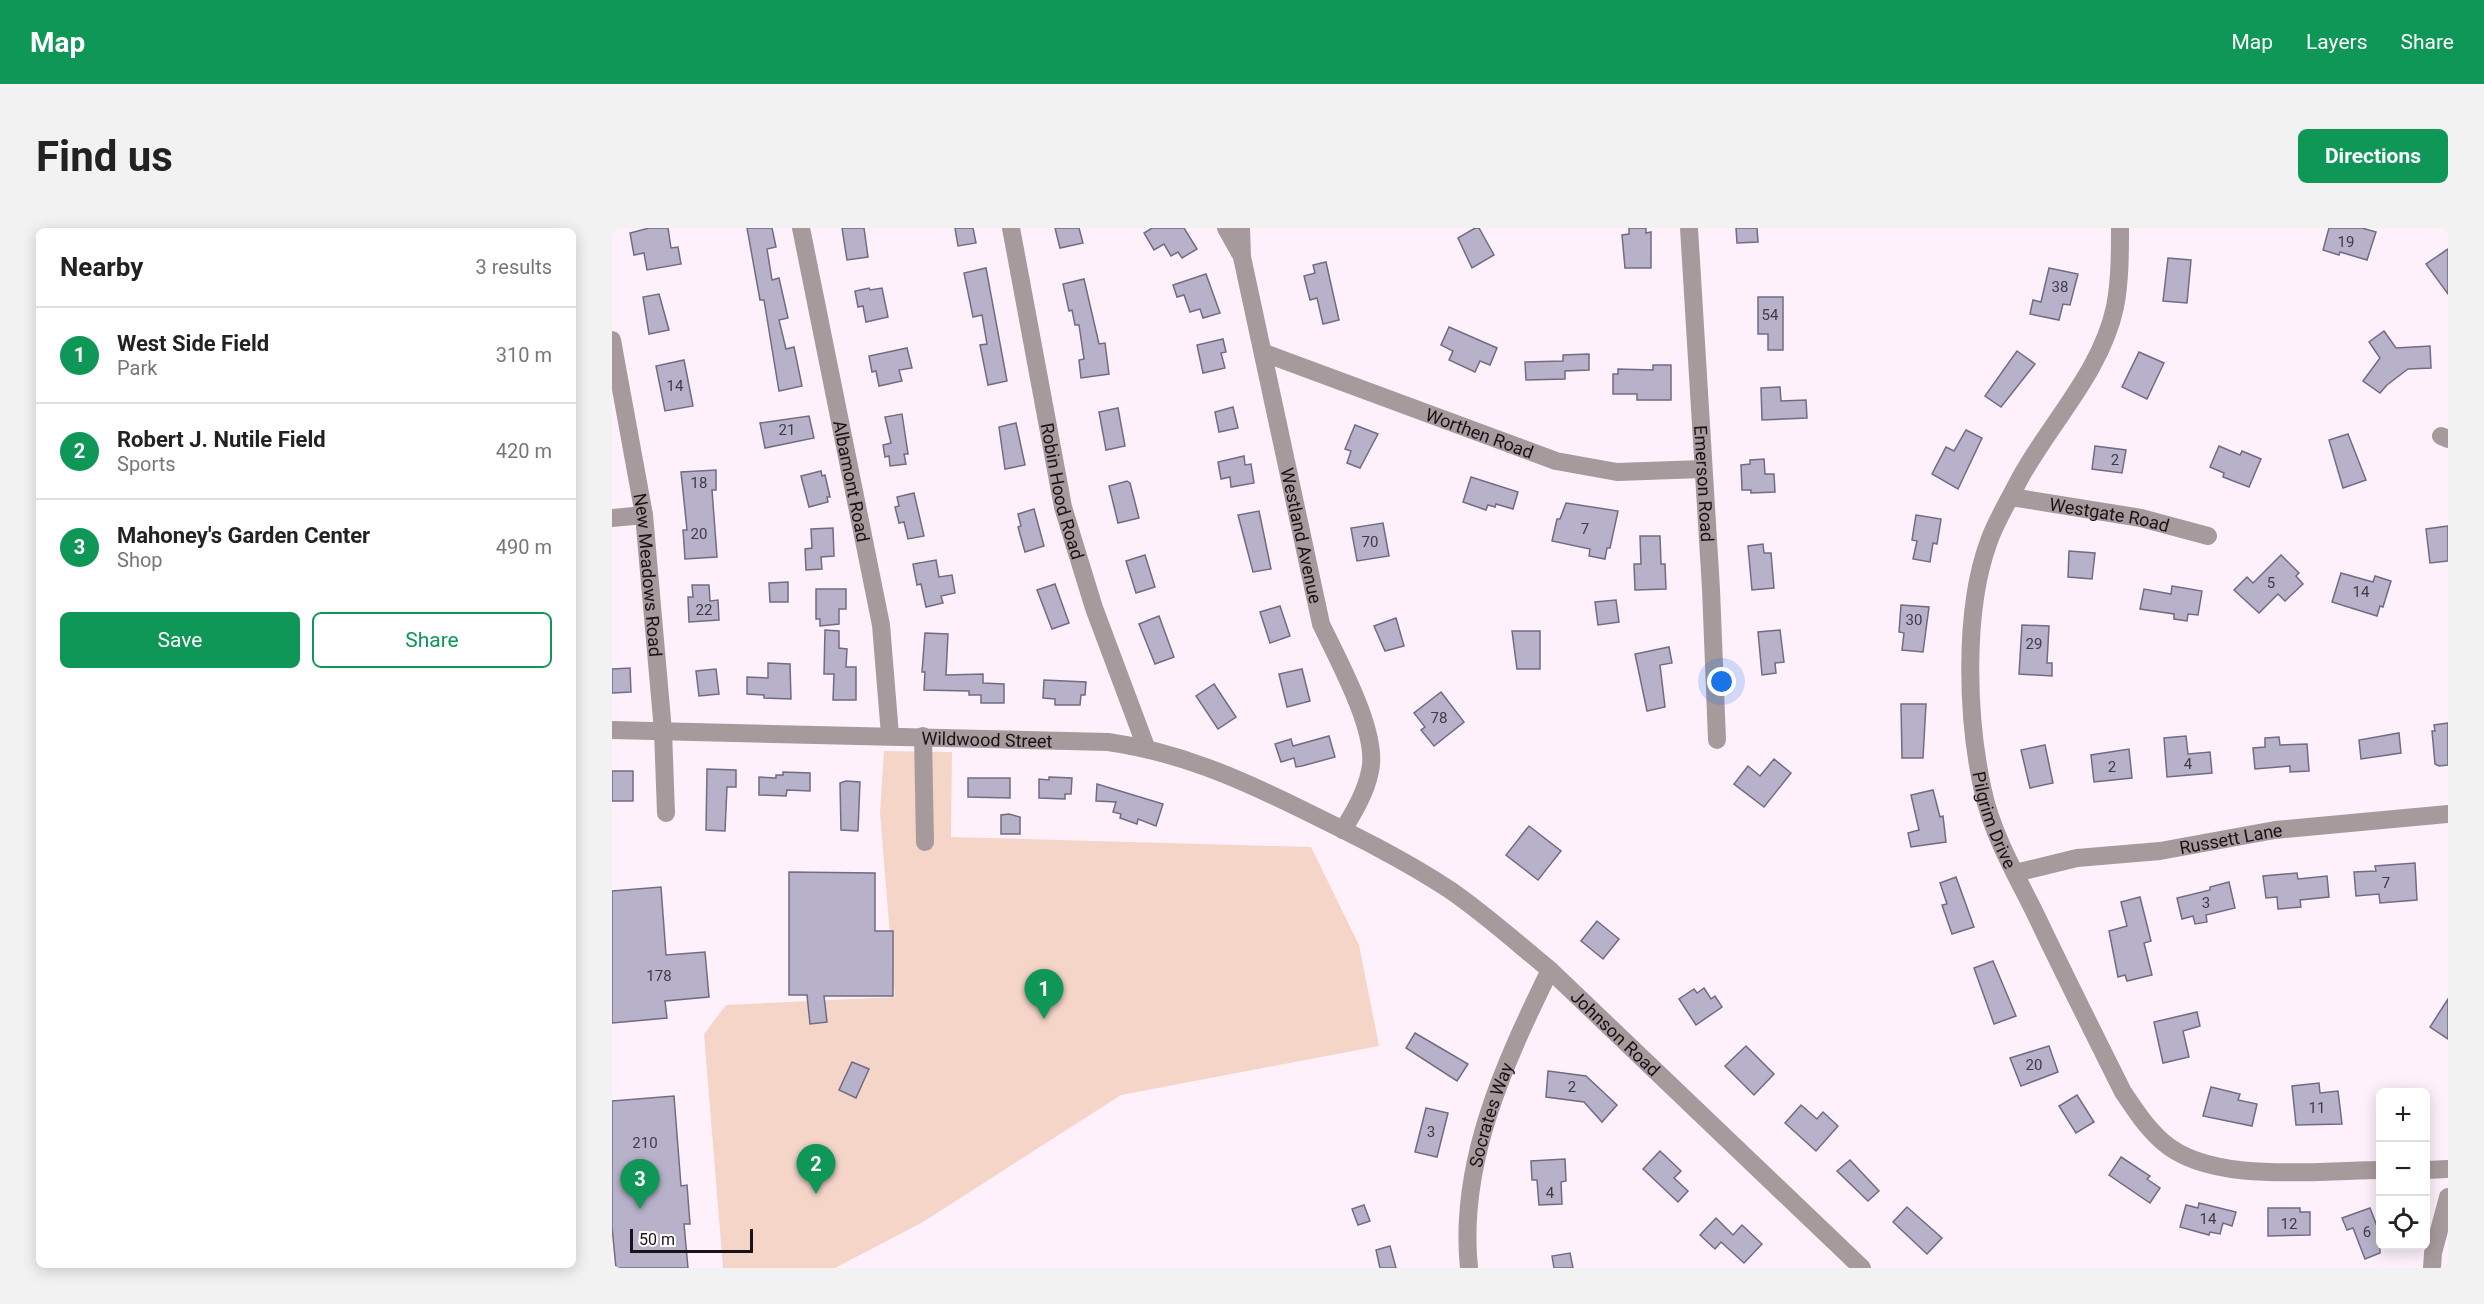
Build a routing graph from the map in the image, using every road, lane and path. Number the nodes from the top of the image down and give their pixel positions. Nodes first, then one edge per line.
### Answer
1 (801, 228) edge
2 (1011, 228) edge
3 (1226, 228) edge
4 (1241, 228) edge
5 (1689, 228) edge
6 (2120, 228) edge
7 (1242, 257) junction
8 (612, 340) edge
9 (1264, 353) junction
10 (1703, 469) junction
11 (2011, 497) junction
12 (644, 515) junction
13 (612, 518) edge
14 (2208, 536) dead end
15 (612, 730) edge
16 (663, 731) junction
17 (890, 735) junction
18 (923, 736) junction
19 (1717, 740) dead end
20 (1146, 747) junction
21 (666, 813) dead end
22 (2448, 814) edge
23 (1344, 830) junction
24 (925, 842) dead end
25 (2015, 873) junction
26 (1550, 970) junction
27 (2448, 1169) edge
28 (2376, 1170) edge
29 (2430, 1170) edge
30 (2448, 1197) edge
31 (1469, 1268) edge
32 (1862, 1268) edge
33 (2432, 1268) edge

1 - 17 street, Albamont Road
2 - 20 street, Robin Hood Road
3 - 7 street
4 - 7 street, Westland Avenue
5 - 10 street, Emerson Road
6 - 11 street, Pilgrim Drive
7 - 9 street, Westland Avenue
8 - 12 street, New Meadows Road
9 - 10 street, Worthen Road
9 - 23 street, Westland Avenue
10 - 19 street, Emerson Road
11 - 14 street, Westgate Road
11 - 25 street, Pilgrim Drive
12 - 13 street
12 - 16 street, New Meadows Road
15 - 16 street, Wildwood Street
16 - 17 street, Wildwood Street
16 - 21 street, New Meadows Road
17 - 18 street, Wildwood Street
18 - 20 street, Wildwood Street
18 - 24 street
20 - 23 street, Wildwood Street
22 - 25 street, Russett Lane
23 - 26 street, Johnson Road
25 - 28 street, Pilgrim Drive
26 - 31 street, Socrates Way
26 - 32 street, Johnson Road
27 - 29 street
30 - 33 street

